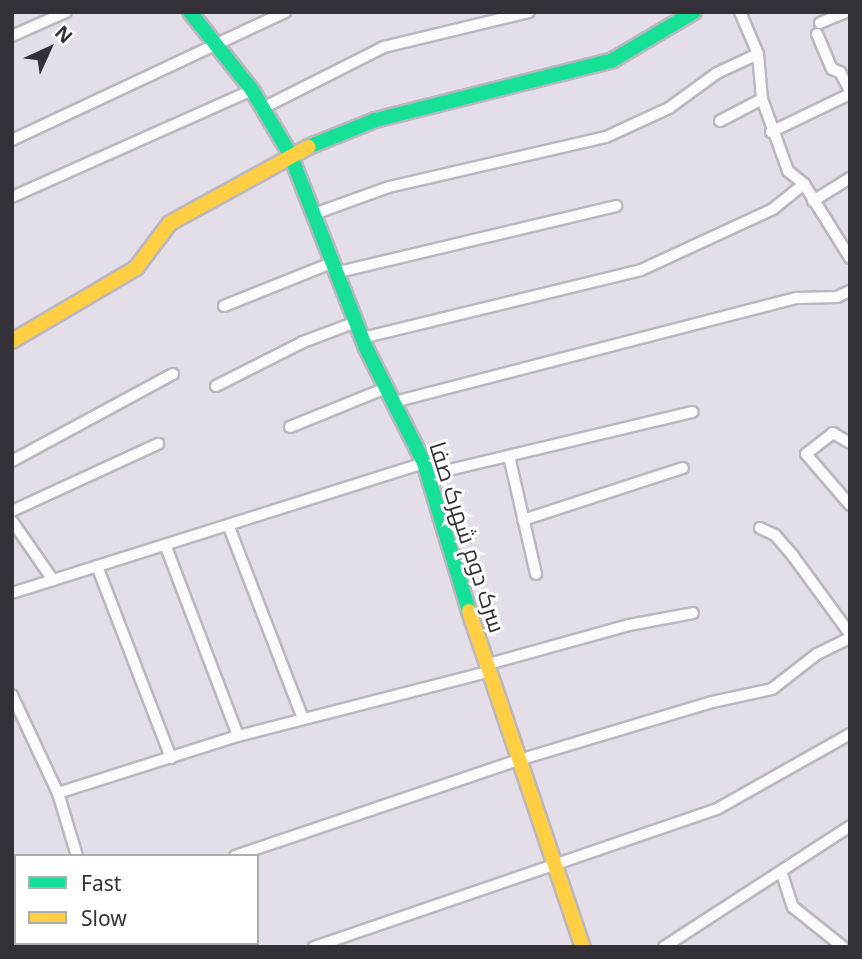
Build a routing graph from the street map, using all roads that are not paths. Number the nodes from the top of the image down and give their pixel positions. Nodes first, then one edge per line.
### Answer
1 (66, 12) edge
2 (190, 12) edge
3 (285, 12) edge
4 (529, 12) edge
5 (694, 12) edge
6 (740, 12) edge
7 (846, 12) edge
8 (12, 36) edge
9 (217, 44) junction
10 (758, 54) junction
11 (252, 90) junction
12 (850, 93) edge
13 (762, 99) junction
14 (263, 108) junction
15 (720, 121) dead end
16 (771, 132) junction
17 (12, 140) edge
18 (290, 154) junction
19 (850, 178) edge
20 (804, 184) junction
21 (12, 197) edge
22 (813, 201) junction
23 (617, 206) dead end
24 (314, 214) junction
25 (850, 258) edge
26 (337, 267) junction
27 (850, 291) edge
28 (224, 306) dead end
29 (356, 322) junction
30 (362, 338) junction
31 (12, 341) edge
32 (173, 374) dead end
33 (216, 386) dead end
34 (386, 388) junction
35 (394, 402) junction
36 (693, 412) dead end
37 (290, 427) dead end
38 (850, 443) edge
39 (158, 444) dead end
40 (509, 456) junction
41 (12, 461) edge
42 (683, 468) dead end
43 (426, 469) junction
44 (850, 505) edge
45 (12, 511) edge
46 (523, 520) junction
47 (12, 522) edge
48 (229, 527) junction
49 (760, 528) dead end
50 (166, 547) junction
51 (97, 566) junction
52 (536, 575) dead end
53 (53, 580) junction
54 (12, 593) edge
55 (693, 613) dead end
56 (850, 636) edge
57 (486, 668) junction
58 (12, 695) edge
59 (303, 719) junction
60 (850, 734) edge
61 (238, 736) junction
62 (171, 758) junction
63 (522, 759) junction
64 (58, 793) junction
65 (850, 826) edge
66 (76, 854) edge
67 (241, 854) edge
68 (557, 866) junction
69 (782, 874) junction
70 (314, 947) edge
71 (583, 947) edge
72 (664, 947) edge
73 (843, 947) edge

1 - 8 street
2 - 9 street, سرک دوم شهرک صفا
3 - 9 street
4 - 14 street
5 - 18 street
6 - 10 street
7 - 12 street
9 - 11 street, سرک دوم شهرک صفا
9 - 17 street
10 - 13 street
10 - 24 street
11 - 14 street, سرک دوم شهرک صفا
11 - 21 street
12 - 16 street
13 - 15 street
13 - 16 street
14 - 18 street, سرک دوم شهرک صفا
16 - 20 street
18 - 24 street, سرک دوم شهرک صفا
18 - 31 street
19 - 22 street
20 - 22 street
20 - 30 street
22 - 25 street
23 - 26 street
24 - 26 street, سرک دوم شهرک صفا
26 - 28 street
26 - 29 street, سرک دوم شهرک صفا
27 - 35 street
29 - 30 street, سرک دوم شهرک صفا
29 - 33 street
30 - 34 street, سرک دوم شهرک صفا
32 - 41 street
34 - 35 street, سرک دوم شهرک صفا
34 - 37 street
35 - 43 street, سرک دوم شهرک صفا
36 - 40 street
38 - 44 street
39 - 45 street
40 - 43 street
40 - 46 street
42 - 46 street
43 - 48 street
43 - 57 street, سرک دوم شهرک صفا
46 - 52 street
47 - 53 street
48 - 50 street
48 - 59 street
49 - 56 street
50 - 51 street
50 - 61 street
51 - 53 street
51 - 62 street
53 - 54 street
55 - 57 street
56 - 63 street
57 - 59 street
57 - 63 street, سرک دوم شهرک صفا
58 - 64 street
59 - 61 street
60 - 68 street
61 - 62 street
62 - 64 street
63 - 67 street
63 - 68 street, سرک دوم شهرک صفا
64 - 66 street
65 - 69 street
68 - 70 street
68 - 71 street, سرک دوم شهرک صفا
69 - 72 street
69 - 73 street

